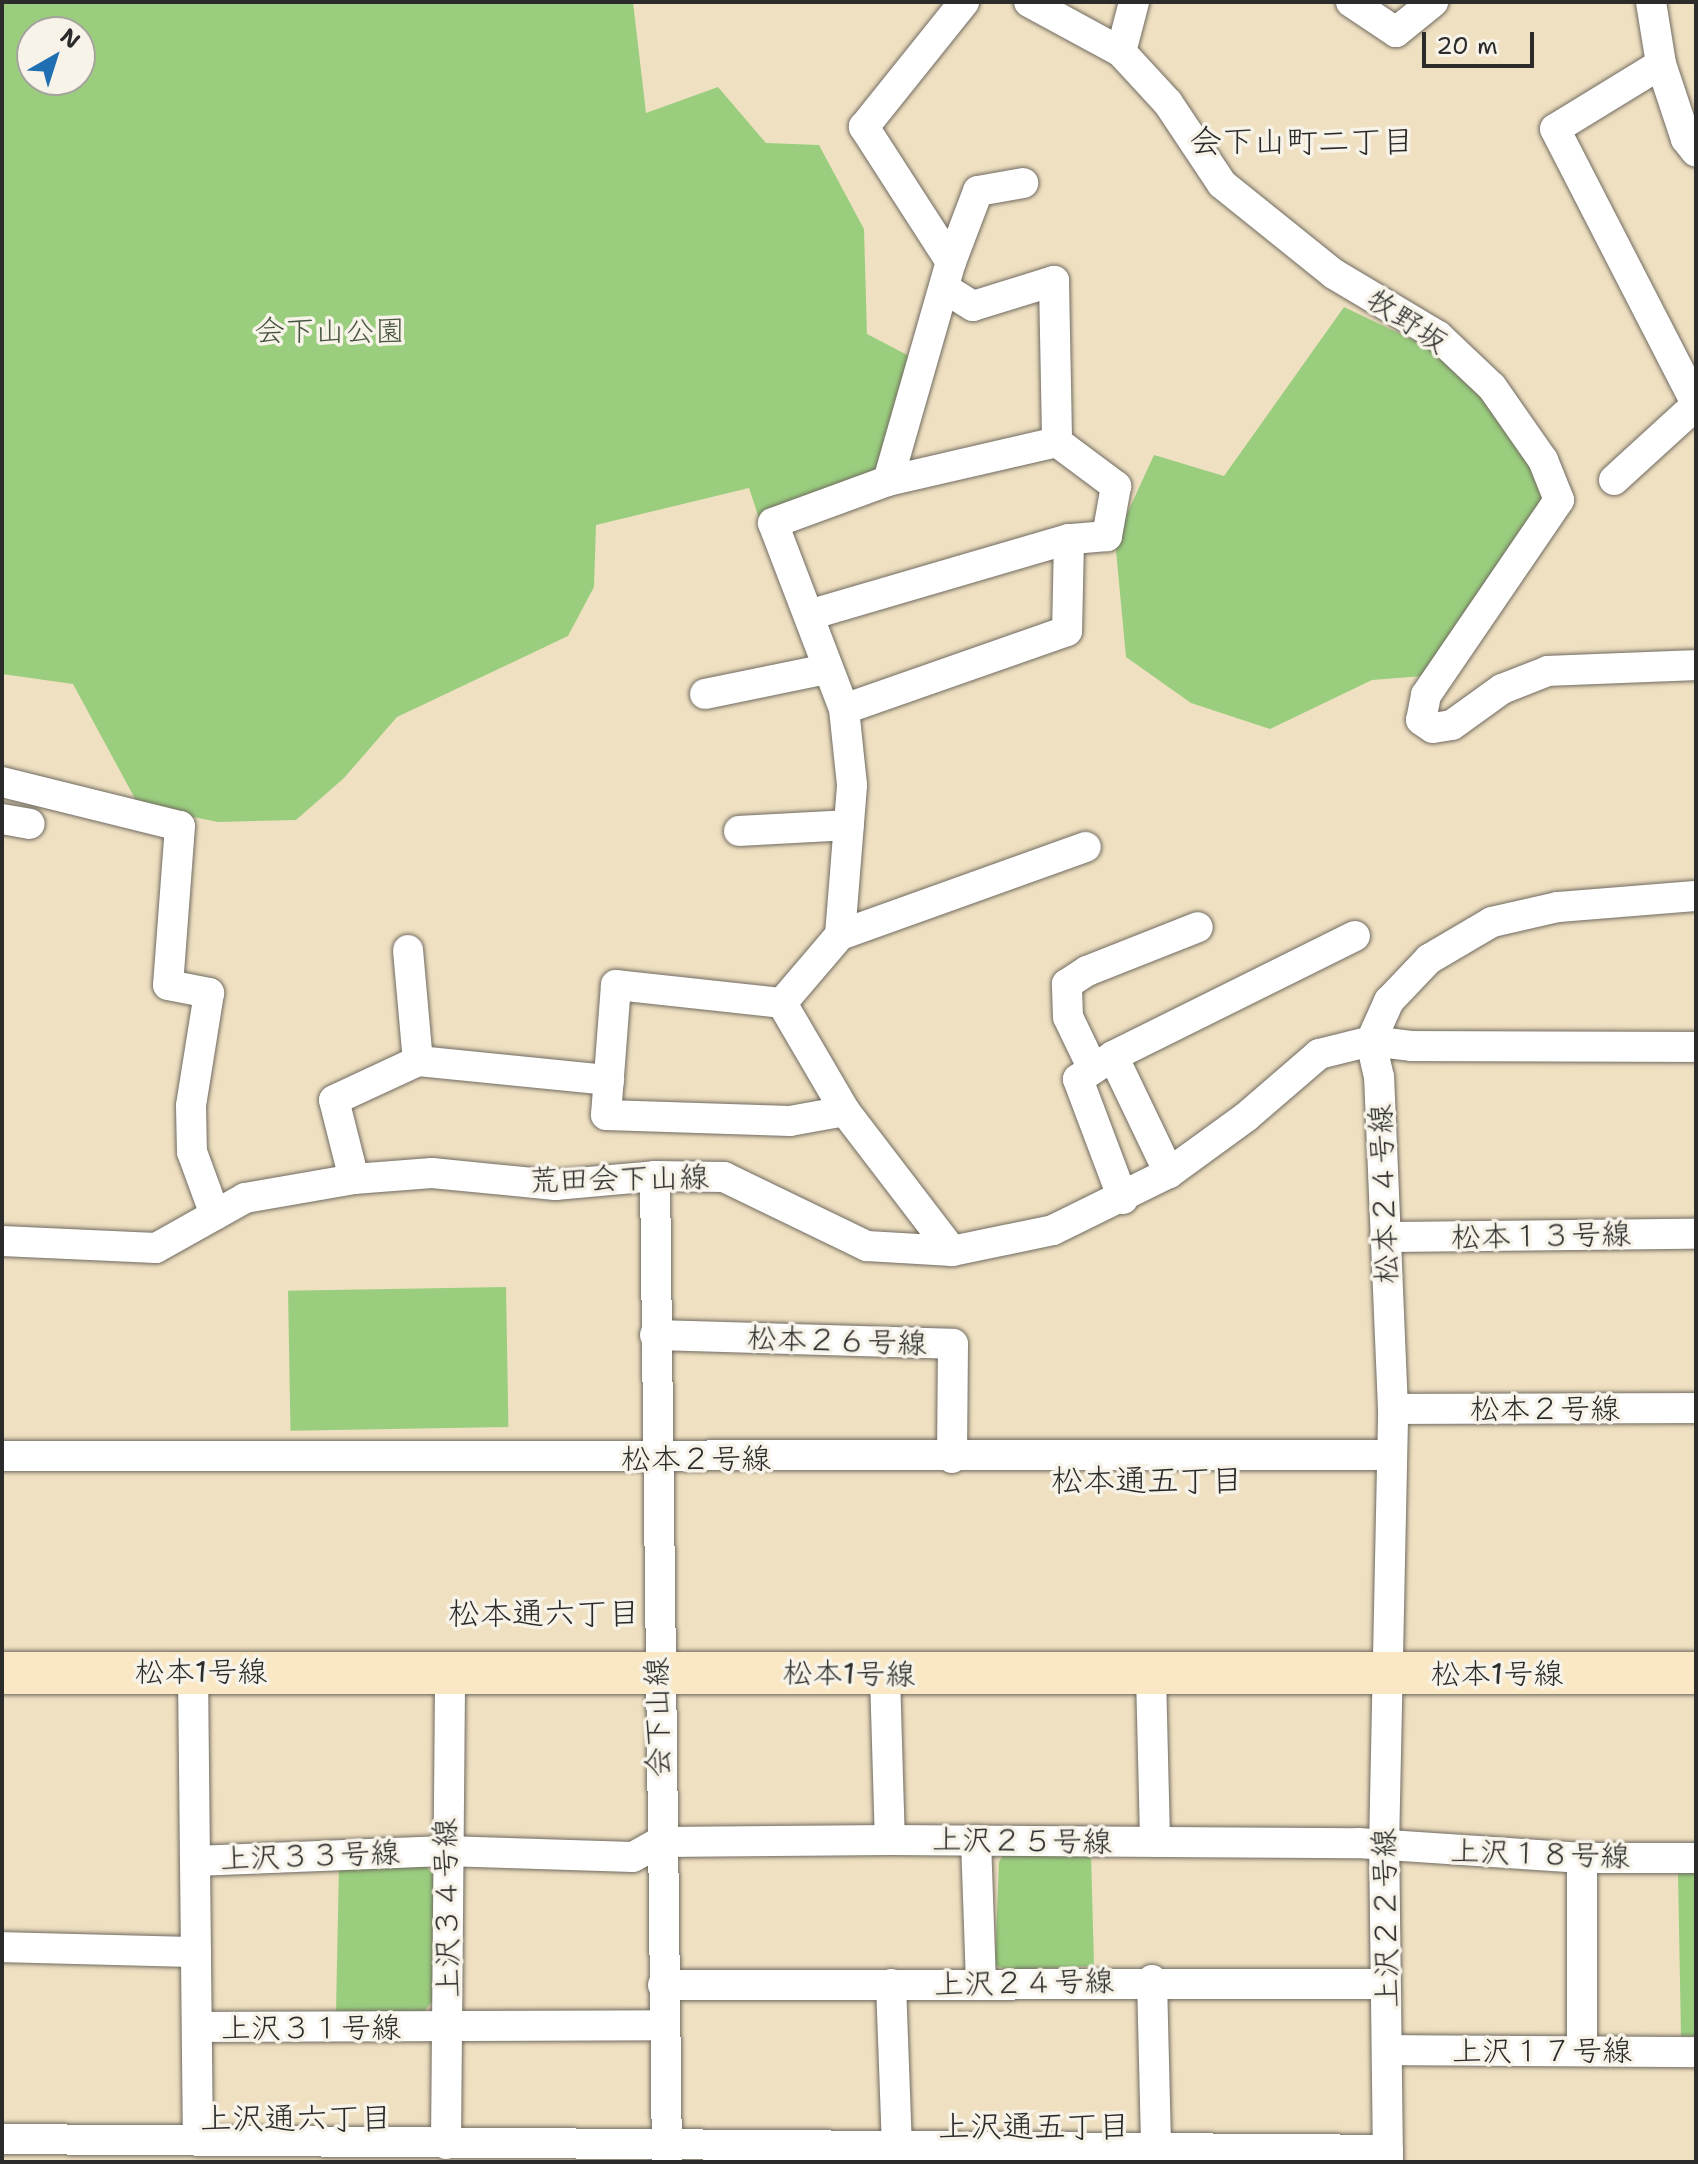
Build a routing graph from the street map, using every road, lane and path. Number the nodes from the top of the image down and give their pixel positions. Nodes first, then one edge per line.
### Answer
1 (964, 2) edge
2 (1029, 2) edge
3 (1134, 2) edge
4 (1351, 2) edge
5 (1433, 2) edge
6 (1651, 2) edge
7 (1121, 52) junction
8 (1661, 64) junction
9 (1696, 152) edge
10 (1023, 183) dead end
11 (948, 275) junction
12 (1696, 404) edge
13 (1057, 442) junction
14 (1614, 480) dead end
15 (888, 481) junction
16 (1069, 539) junction
17 (809, 615) junction
18 (1696, 665) edge
19 (827, 669) junction
20 (705, 694) dead end
21 (844, 709) junction
22 (2, 782) edge
23 (849, 825) junction
24 (739, 831) dead end
25 (1086, 847) dead end
26 (1696, 896) edge
27 (1198, 927) dead end
28 (840, 935) junction
29 (1355, 936) dead end
30 (408, 950) dead end
31 (782, 1003) junction
32 (1371, 1041) junction
33 (1696, 1047) edge
34 (418, 1061) junction
35 (1102, 1061) junction
36 (609, 1080) junction
37 (845, 1111) junction
38 (1169, 1173) junction
39 (655, 1176) junction
40 (354, 1179) junction
41 (1123, 1199) junction
42 (215, 1215) junction
43 (1696, 1234) edge
44 (1385, 1237) junction
45 (2, 1241) edge
46 (952, 1251) junction
47 (655, 1335) junction
48 (1696, 1408) edge
49 (1393, 1409) junction
50 (1390, 1455) junction
51 (2, 1456) edge
52 (952, 1458) junction
53 (657, 1459) junction
54 (657, 1669) junction
55 (193, 1672) junction
56 (450, 1672) junction
57 (2, 1673) edge
58 (1696, 1673) edge
59 (1387, 1674) junction
60 (1151, 1675) junction
61 (885, 1676) junction
62 (890, 1840) junction
63 (976, 1840) junction
64 (660, 1842) junction
65 (1155, 1842) junction
66 (1384, 1848) junction
67 (445, 1851) junction
68 (1582, 1858) junction
69 (1696, 1858) edge
70 (195, 1861) junction
71 (2, 1947) edge
72 (196, 1952) junction
73 (1152, 1980) junction
74 (891, 1984) junction
75 (1385, 1984) junction
76 (663, 1985) junction
77 (981, 1985) junction
78 (665, 2025) junction
79 (197, 2027) junction
80 (449, 2028) junction
81 (1389, 2050) junction
82 (1582, 2051) junction
83 (1696, 2052) edge
84 (2, 2139) edge
85 (446, 2144) junction
86 (187, 2148) edge
87 (897, 2148) junction
88 (1156, 2149) junction
89 (667, 2154) edge
90 (1388, 2156) edge

1 - 11 street
2 - 7 street, 牧野坂
3 - 7 street
4 - 5 street
6 - 8 street
7 - 18 street, 牧野坂
8 - 9 street
8 - 12 street
10 - 11 street
11 - 13 street
11 - 15 street
12 - 14 street
13 - 15 street
13 - 16 street
15 - 17 street
16 - 17 street
16 - 21 street
17 - 19 street
19 - 20 street
19 - 21 street
21 - 23 street
22 - 42 street
23 - 24 street
23 - 28 street
25 - 28 street
26 - 32 street
27 - 35 street
28 - 31 street
29 - 35 street
30 - 34 street
31 - 36 street
31 - 37 street
32 - 33 street
32 - 38 street, 荒田会下山線
32 - 44 street, 松本２４号線
34 - 36 street
34 - 40 street
35 - 38 street
35 - 41 street
36 - 37 street
37 - 46 street
38 - 41 street, 荒田会下山線
39 - 40 street, 荒田会下山線
39 - 46 street, 荒田会下山線
39 - 47 street, 会下山線
40 - 42 street, 荒田会下山線
41 - 46 street, 荒田会下山線
42 - 45 street, 荒田会下山線
43 - 44 street, 松本１３号線
44 - 49 street, 松本２４号線
47 - 52 street, 松本２６号線
47 - 53 street, 会下山線
48 - 49 street, 松本２号線
49 - 50 street, 松本２４号線
50 - 52 street, 松本２号線
50 - 59 street, 松本２４号線
51 - 53 street, 松本２号線
52 - 53 street, 松本２号線
53 - 54 street, 会下山線
54 - 56 street, 松本1号線
54 - 61 street, 松本1号線
54 - 64 street, 会下山線
55 - 56 street, 松本1号線
55 - 57 street, 松本1号線
55 - 70 street
56 - 67 street, 上沢３４号線
58 - 59 street, 松本1号線
59 - 60 street, 松本1号線
59 - 66 street, 上沢２２号線
60 - 61 street, 松本1号線
60 - 65 street
61 - 62 street
62 - 63 street, 上沢２５号線
62 - 64 street, 上沢２５号線
63 - 65 street, 上沢２５号線
63 - 77 street
64 - 67 street, 上沢３３号線
64 - 76 street, 会下山線
65 - 66 street, 上沢２５号線
66 - 68 street, 上沢１８号線
66 - 75 street, 上沢２２号線
67 - 70 street, 上沢３３号線
67 - 80 street, 上沢３４号線
68 - 69 street, 上沢１８号線
68 - 82 street
70 - 72 street
71 - 72 street
72 - 79 street
73 - 75 street, 上沢２４号線
73 - 77 street, 上沢２４号線
73 - 88 street
74 - 76 street, 上沢２４号線
74 - 77 street, 上沢２４号線
74 - 87 street
75 - 81 street, 上沢２２号線
76 - 78 street, 会下山線
78 - 80 street, 上沢３１号線
78 - 89 street, 会下山線
79 - 80 street, 上沢３１号線
79 - 86 street
80 - 85 street, 上沢３４号線
81 - 82 street, 上沢１７号線
81 - 90 street, 上沢２２号線
82 - 83 street, 上沢１７号線
84 - 86 street
85 - 86 street
85 - 89 street
87 - 88 street
87 - 89 street
88 - 90 street

